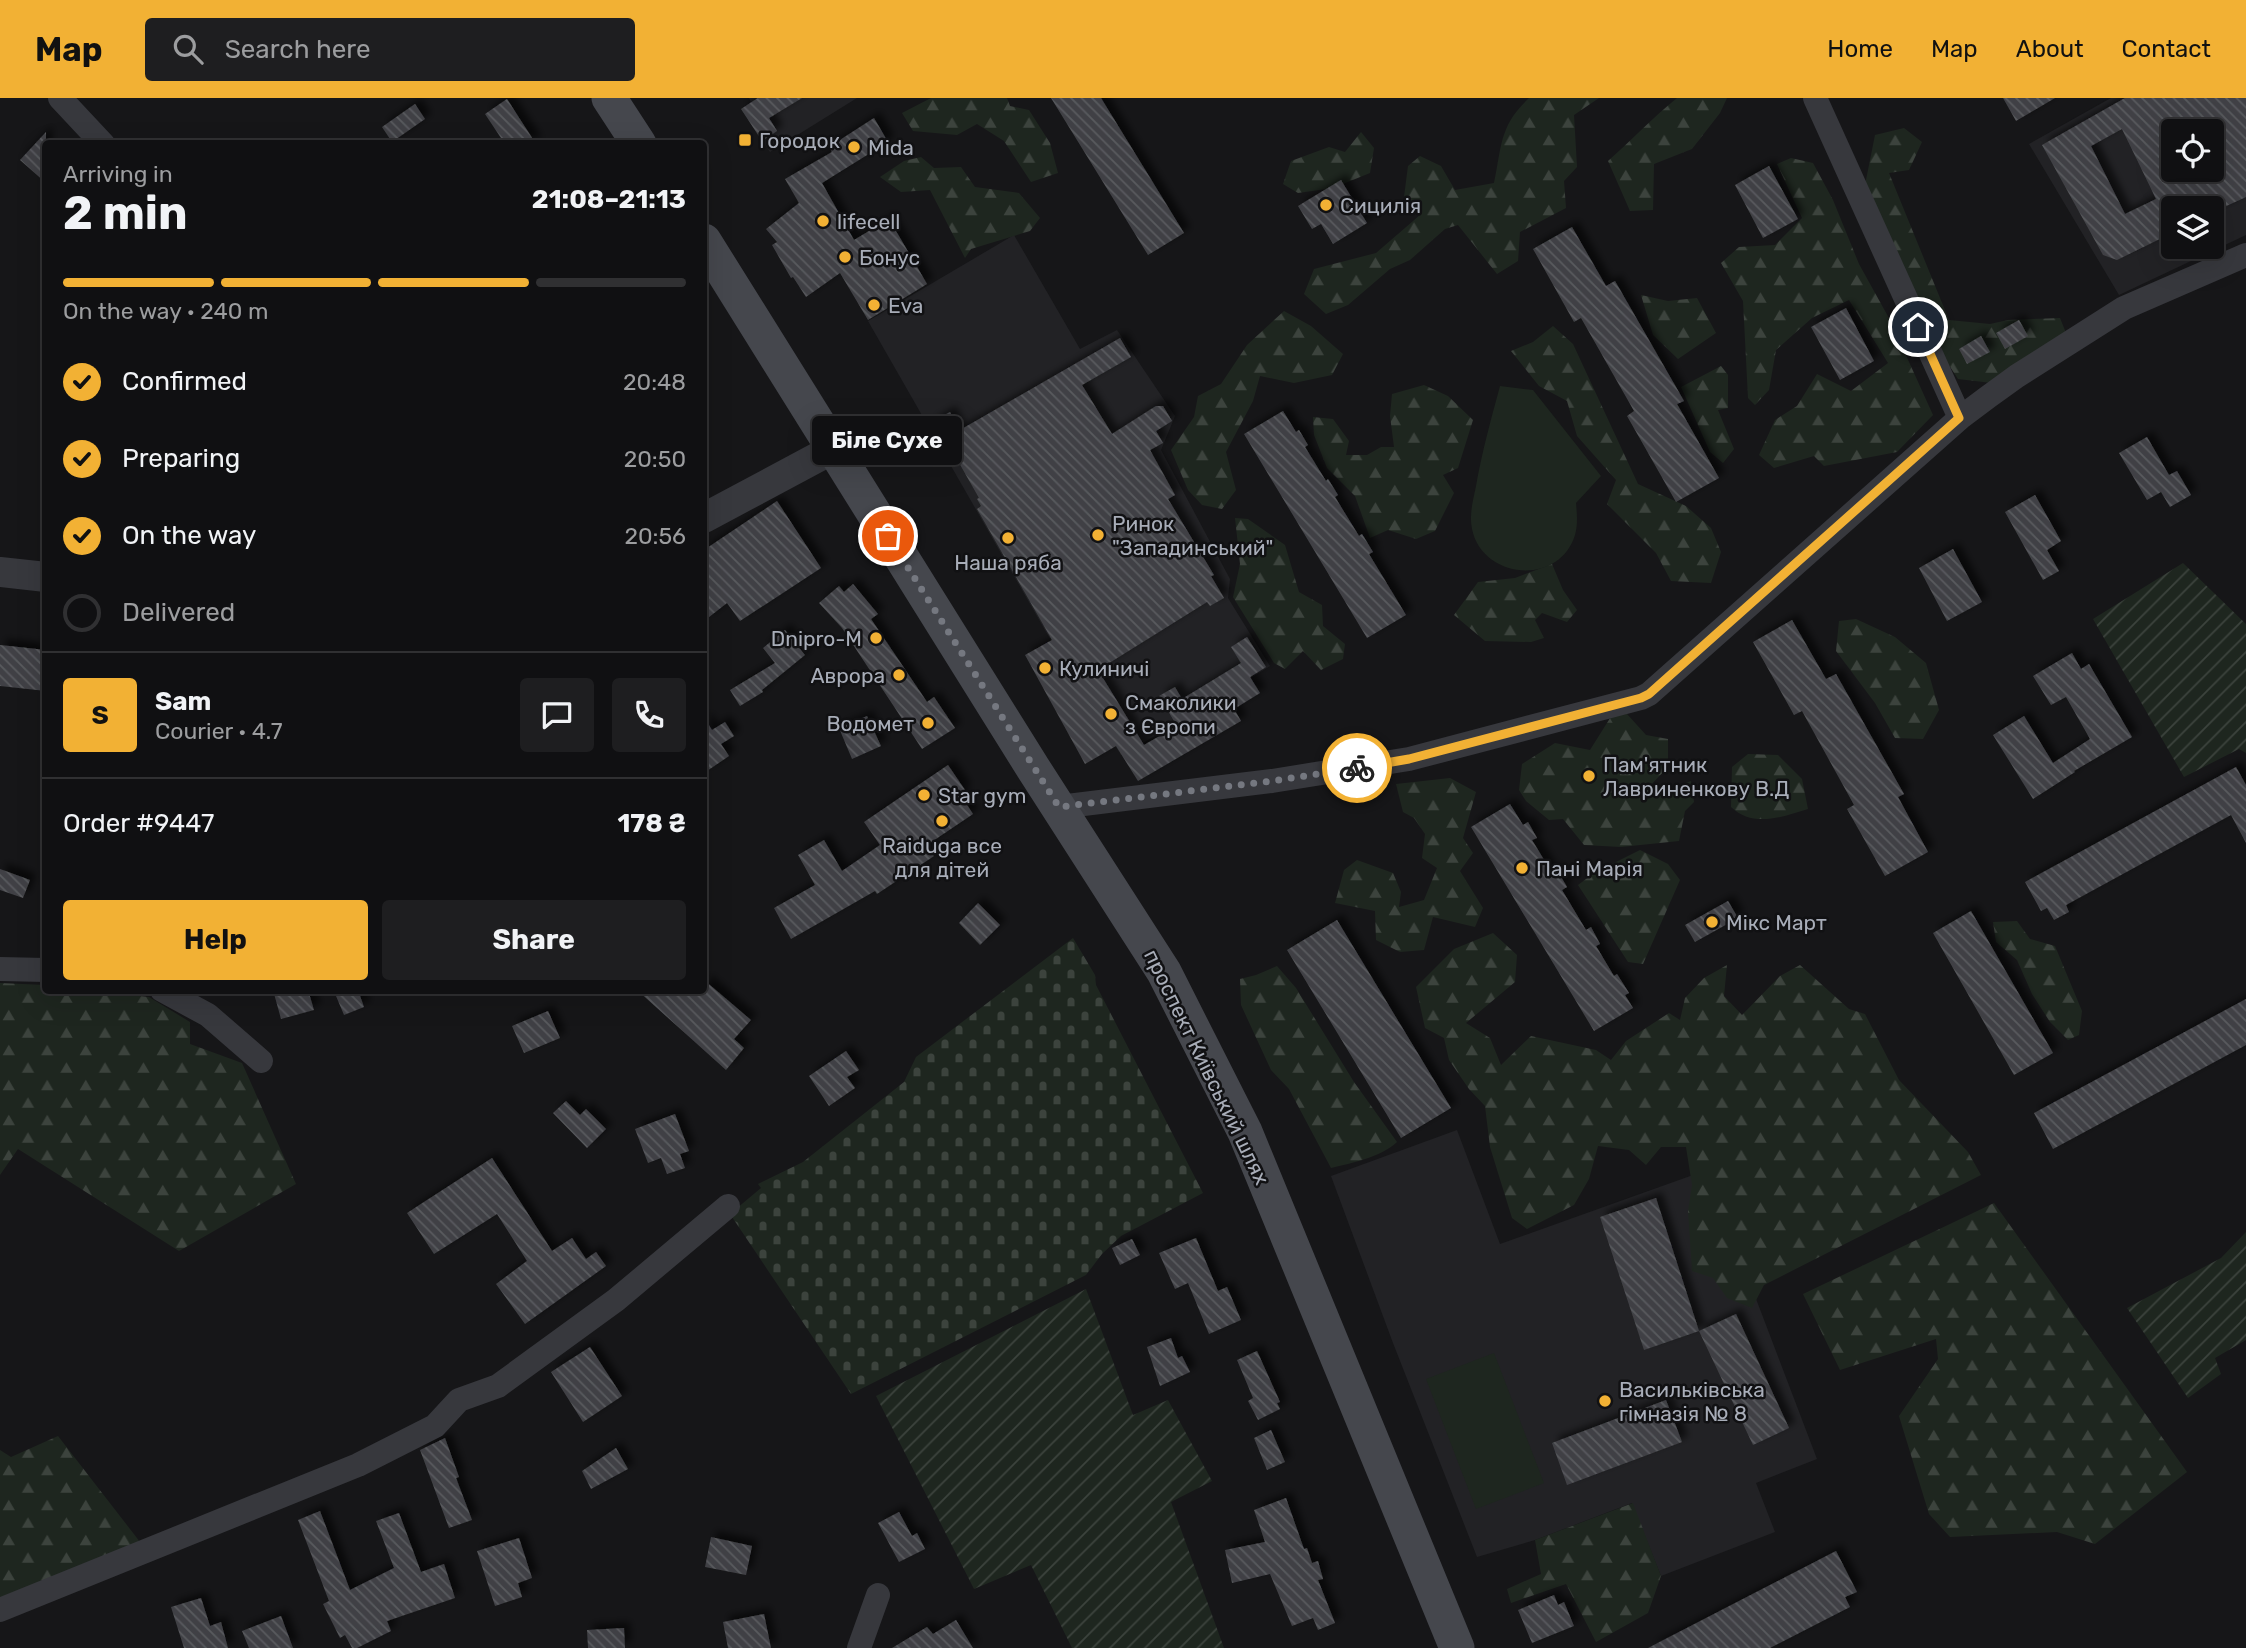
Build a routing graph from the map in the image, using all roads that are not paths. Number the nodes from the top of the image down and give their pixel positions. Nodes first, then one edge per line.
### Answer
1 (60, 98) edge
2 (609, 98) edge
3 (1816, 100) edge
4 (99, 140) edge
5 (636, 140) edge
6 (707, 246) edge
7 (2246, 255) edge
8 (1959, 418) junction
9 (833, 449) junction
10 (707, 516) edge
11 (0, 572) edge
12 (42, 577) edge
13 (1059, 807) junction
14 (0, 969) edge
15 (42, 970) edge
16 (169, 994) edge
17 (261, 1061) dead end
18 (728, 1206) dead end
19 (878, 1595) dead end
20 (0, 1610) edge
21 (859, 1648) edge
22 (1457, 1648) edge

1 - 4 street
2 - 5 main road
3 - 8 street
6 - 9 main road, проспект Київський шлях
7 - 8 street
8 - 13 street
9 - 10 street
9 - 13 main road, проспект Київський шлях
11 - 12 street
13 - 22 main road, проспект Київський шлях
14 - 15 street
16 - 17 street
18 - 20 street
19 - 21 street

